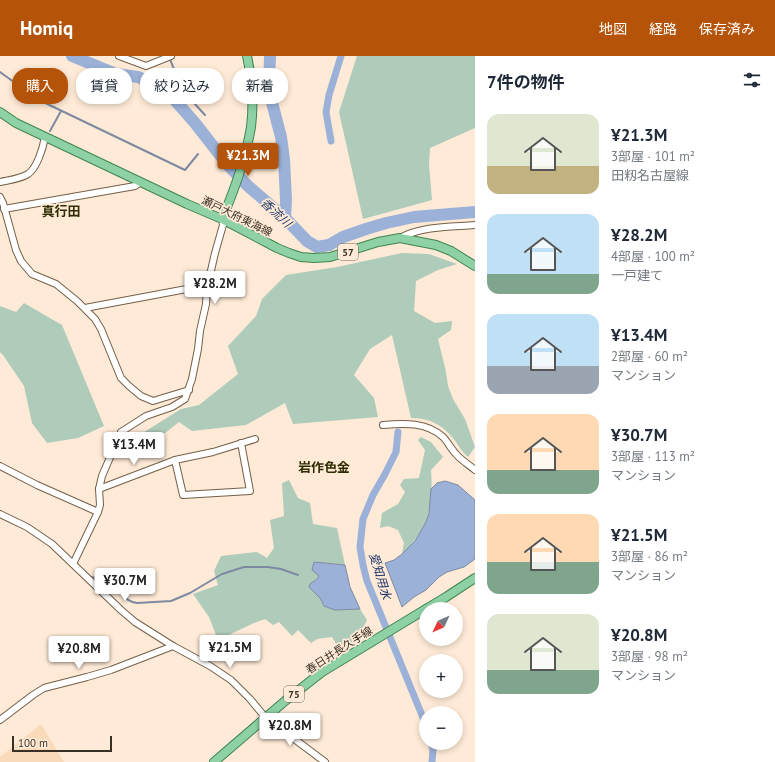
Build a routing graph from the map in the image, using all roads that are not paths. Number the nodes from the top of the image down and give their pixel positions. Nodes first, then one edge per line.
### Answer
1 (119, 56) edge
2 (171, 56) edge
3 (247, 56) edge
4 (0, 112) edge
5 (45, 137) junction
6 (0, 182) edge
7 (141, 182) junction
8 (0, 197) edge
9 (4, 210) junction
10 (222, 219) junction
11 (475, 226) edge
12 (400, 238) junction
13 (475, 266) edge
14 (208, 285) junction
15 (85, 308) junction
16 (189, 390) junction
17 (383, 425) dead end
18 (255, 439) dead end
19 (241, 444) junction
20 (175, 460) junction
21 (0, 466) edge
22 (475, 470) edge
23 (99, 489) junction
24 (98, 512) junction
25 (0, 514) edge
26 (73, 564) junction
27 (475, 578) edge
28 (437, 602) edge
29 (419, 613) edge
30 (173, 646) junction
31 (266, 717) junction
32 (0, 720) edge
33 (214, 762) edge
34 (325, 762) edge

1 - 2 street
3 - 10 main road
4 - 5 main road, 瀬戸大府東海線 / 57
5 - 6 street
5 - 7 main road, 瀬戸大府東海線 / 57
7 - 9 street
7 - 10 main road, 瀬戸大府東海線 / 57
8 - 9 street
9 - 15 street
10 - 12 main road, 瀬戸大府東海線 / 57
10 - 14 street
11 - 12 street
12 - 13 main road, 瀬戸大府東海線 / 57
14 - 15 street
14 - 16 street
15 - 16 street
16 - 23 street
17 - 22 street
18 - 19 street
19 - 20 street
19 - 20 street
20 - 23 street
21 - 24 street
23 - 24 street
24 - 26 street
25 - 26 street
26 - 30 street
27 - 28 main road, 春日井長久手線 / 75
29 - 31 main road, 春日井長久手線 / 75
30 - 31 street
30 - 32 street
31 - 33 main road, 春日井長久手線 / 75
31 - 34 street

